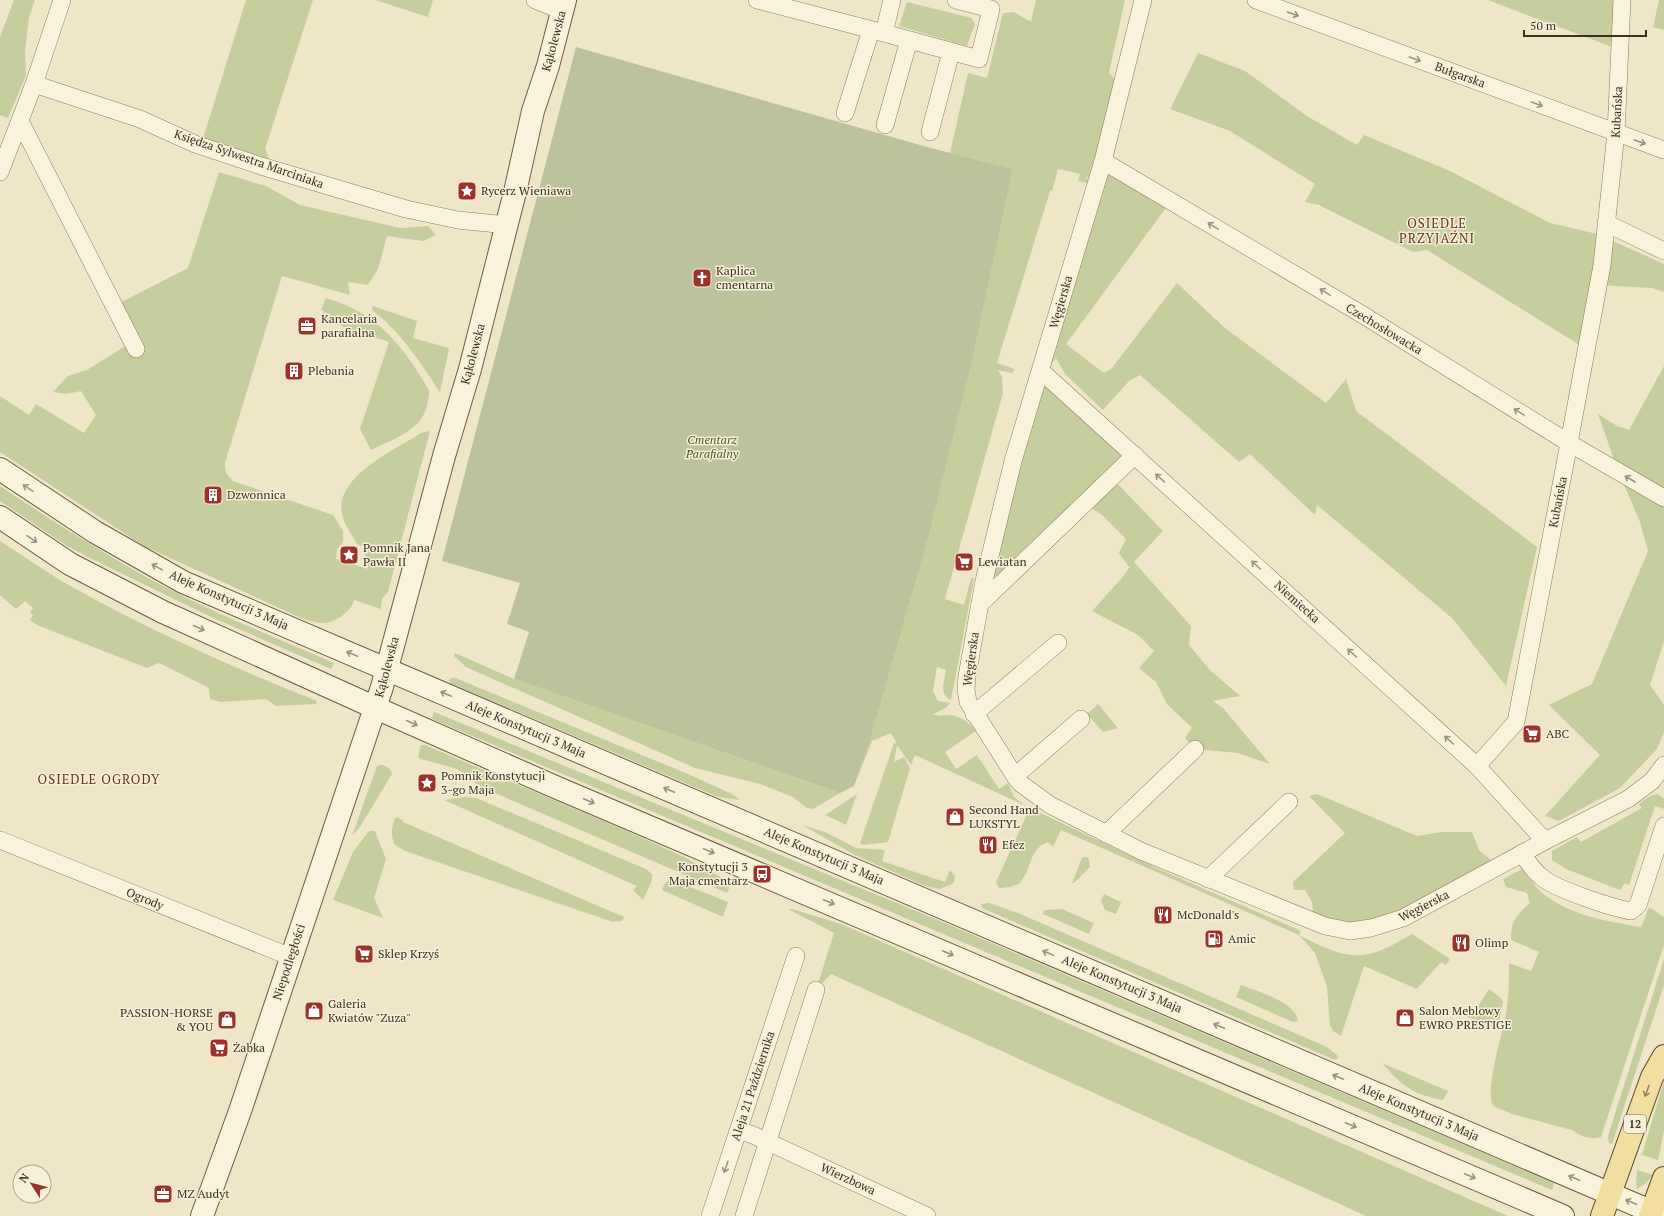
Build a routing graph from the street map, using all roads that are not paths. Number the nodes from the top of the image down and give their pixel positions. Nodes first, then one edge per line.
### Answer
1 (62, 0) edge
2 (535, 0) edge
3 (757, 0) edge
4 (892, 0) edge
5 (956, 0) edge
6 (1143, 0) edge
7 (1256, 0) edge
8 (1622, 0) edge
9 (564, 6) edge
10 (878, 31) junction
11 (909, 40) junction
12 (951, 52) junction
13 (34, 84) junction
14 (846, 113) dead end
15 (20, 121) junction
16 (885, 125) dead end
17 (930, 132) dead end
18 (1616, 133) junction
19 (1664, 150) edge
20 (1103, 161) junction
21 (0, 172) edge
22 (1606, 223) junction
23 (507, 226) junction
24 (1664, 251) edge
25 (136, 349) dead end
26 (1041, 371) junction
27 (1570, 443) junction
28 (1135, 456) junction
29 (0, 469) edge
30 (1664, 498) edge
31 (0, 517) edge
32 (980, 604) junction
33 (1058, 643) dead end
34 (388, 669) junction
35 (376, 708) junction
36 (974, 714) junction
37 (1081, 719) dead end
38 (1195, 749) dead end
39 (1477, 766) junction
40 (1663, 773) edge
41 (1015, 776) junction
42 (1289, 802) dead end
43 (1664, 826) edge
44 (1106, 834) junction
45 (0, 840) edge
46 (1545, 841) junction
47 (1522, 853) junction
48 (1208, 880) junction
49 (796, 956) dead end
50 (291, 957) junction
51 (816, 990) dead end
52 (1664, 1056) edge
53 (739, 1130) junction
54 (768, 1143) junction
55 (1664, 1178) edge
56 (1610, 1193) junction
57 (1655, 1215) edge
58 (202, 1216) edge
59 (710, 1216) edge
60 (744, 1216) edge
61 (927, 1216) edge
62 (1563, 1216) edge
63 (1602, 1216) edge

1 - 13 street
2 - 9 street
3 - 10 street
4 - 10 street
5 - 12 street
6 - 20 street, Węgierska
7 -> 18 street, Bułgarska
8 - 18 street, Kubańska
9 - 23 main road, Kąkolewska
10 - 11 street
10 - 14 street
11 - 12 street
11 - 16 street
12 - 17 street
13 - 15 street
13 - 23 street, Księdza Sylwestra Marciniaka
15 - 21 street
15 - 25 street
18 -> 19 street, Bułgarska
18 - 22 street, Kubańska
20 - 26 street, Węgierska
27 -> 20 street, Czechosłowacka
22 - 24 street
22 - 27 street, Kubańska
23 - 34 main road, Kąkolewska
26 - 28 street, Niemiecka
26 - 32 street, Węgierska
30 -> 27 street, Czechosłowacka
27 - 39 street, Kubańska
28 - 32 street
39 -> 28 street, Niemiecka
34 -> 29 main road, Aleje Konstytucji 3 Maja
31 -> 35 main road
32 - 36 street, Węgierska
33 - 36 street
34 - 35 main road, Kąkolewska
56 -> 34 main road, Aleje Konstytucji 3 Maja
35 - 50 main road, Niepodległości
35 -> 62 main road
36 - 41 street, Węgierska
37 - 41 street
38 - 44 street
39 - 46 street, Niemiecka
40 - 46 street, Węgierska
41 - 44 street, Węgierska
42 - 48 street
43 - 47 street
44 - 48 street, Węgierska
45 - 50 street, Ogrody
46 - 47 street, Węgierska
47 - 48 street, Węgierska
49 - 53 street, Aleja 21 Października
50 - 58 main road, Niepodległości
51 - 54 street
52 -> 56 main road, 12
53 - 54 street, Wierzbowa
53 -> 59 street, Aleja 21 Października
54 - 60 street
54 - 61 street, Wierzbowa
55 - 57 main road
57 -> 56 main road, Aleje Konstytucji 3 Maja
56 - 63 main road, 12

